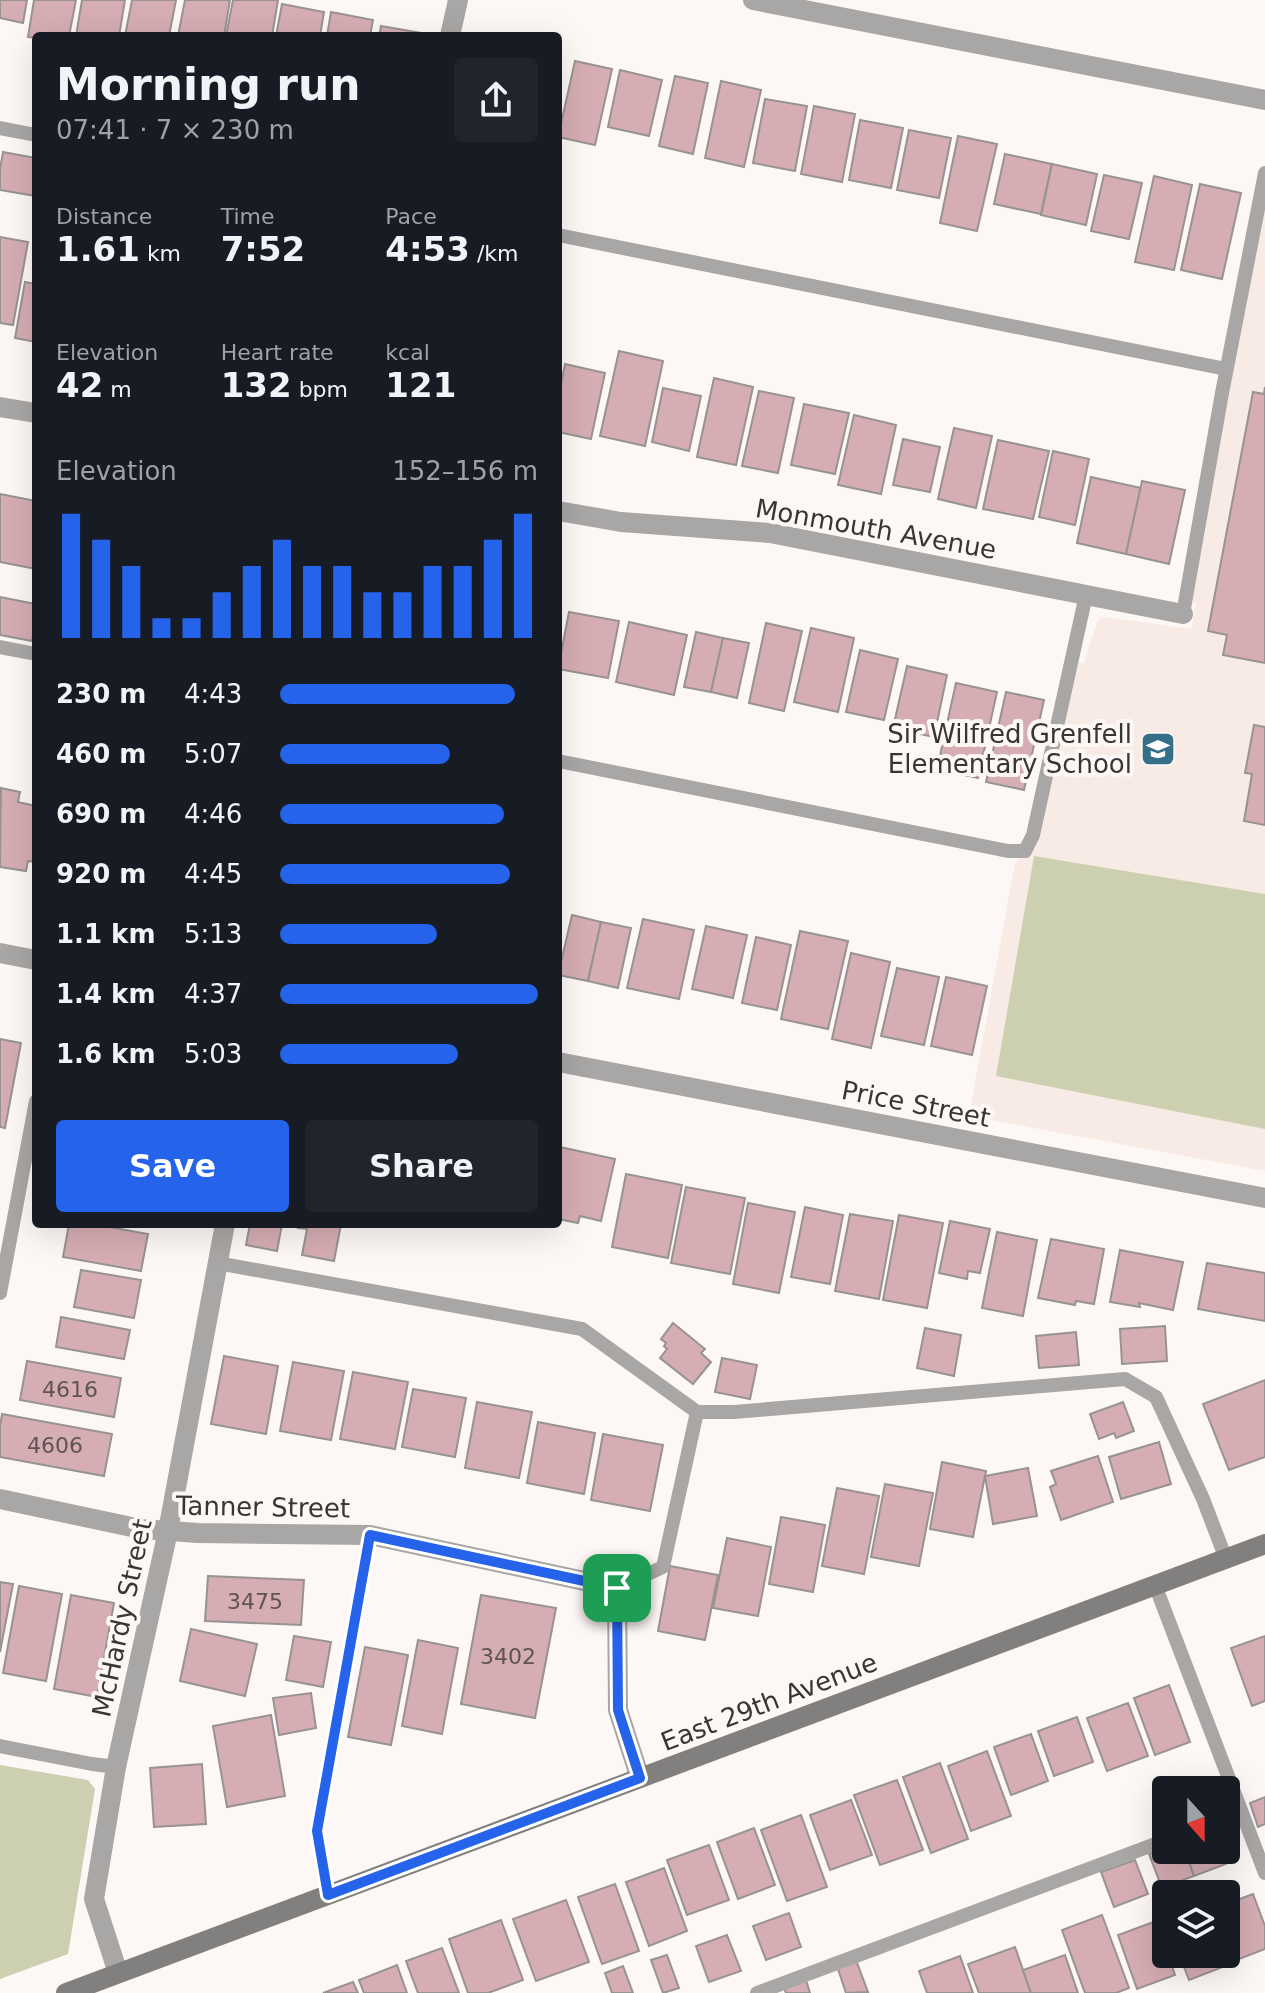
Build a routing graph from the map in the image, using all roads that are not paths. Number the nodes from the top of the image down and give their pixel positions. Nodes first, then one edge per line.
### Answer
1 (458, 0) edge
2 (753, 0) edge
3 (451, 32) edge
4 (1265, 100) edge
5 (0, 128) edge
6 (32, 134) edge
7 (1265, 173) edge
8 (562, 236) edge
9 (1226, 369) junction
10 (0, 409) edge
11 (32, 413) edge
12 (562, 512) edge
13 (1086, 595) junction
14 (1183, 614) joint
15 (0, 647) edge
16 (32, 653) edge
17 (562, 762) edge
18 (0, 953) edge
19 (32, 959) edge
20 (562, 1063) edge
21 (32, 1118) edge
22 (1265, 1198) edge
23 (224, 1228) edge
24 (6, 1232) edge
25 (217, 1263) junction
26 (0, 1293) edge
27 (697, 1412) junction
28 (0, 1499) edge
29 (168, 1531) junction
30 (370, 1535) junction
31 (1265, 1544) edge
32 (1226, 1559) junction
33 (1155, 1585) junction
34 (617, 1588) junction
35 (0, 1746) edge
36 (116, 1767) junction
37 (640, 1778) junction
38 (1242, 1812) joint
39 (1152, 1845) edge
40 (1265, 1873) edge
41 (328, 1895) junction
42 (118, 1973) junction
43 (66, 1993) edge
44 (757, 1993) edge

1 - 3 street
2 - 4 street
5 - 6 lane
7 - 9 lane
8 - 9 lane
9 - 14 lane
10 - 11 street
12 - 13 street, Monmouth Avenue
13 - 14 street, Monmouth Avenue
13 - 17 lane
15 - 16 lane
18 - 19 street
20 - 22 street, Price Street
21 - 24 lane
23 - 25 street, McHardy Street
24 - 26 lane
25 - 27 lane
25 - 29 street, McHardy Street
27 - 32 lane
27 - 34 lane
28 - 29 street, Tanner Street
29 - 30 street, Tanner Street
29 - 36 street, McHardy Street
30 - 34 street, Tanner Street
30 - 41 lane
31 - 32 street, East 29th Avenue
32 - 33 street, East 29th Avenue
33 - 37 street, East 29th Avenue
33 - 38 lane
34 - 37 street
35 - 36 lane
36 - 42 street, McHardy Street
37 - 41 street, East 29th Avenue
38 - 40 lane
39 - 44 lane
41 - 42 street, East 29th Avenue
42 - 43 street, East 29th Avenue

